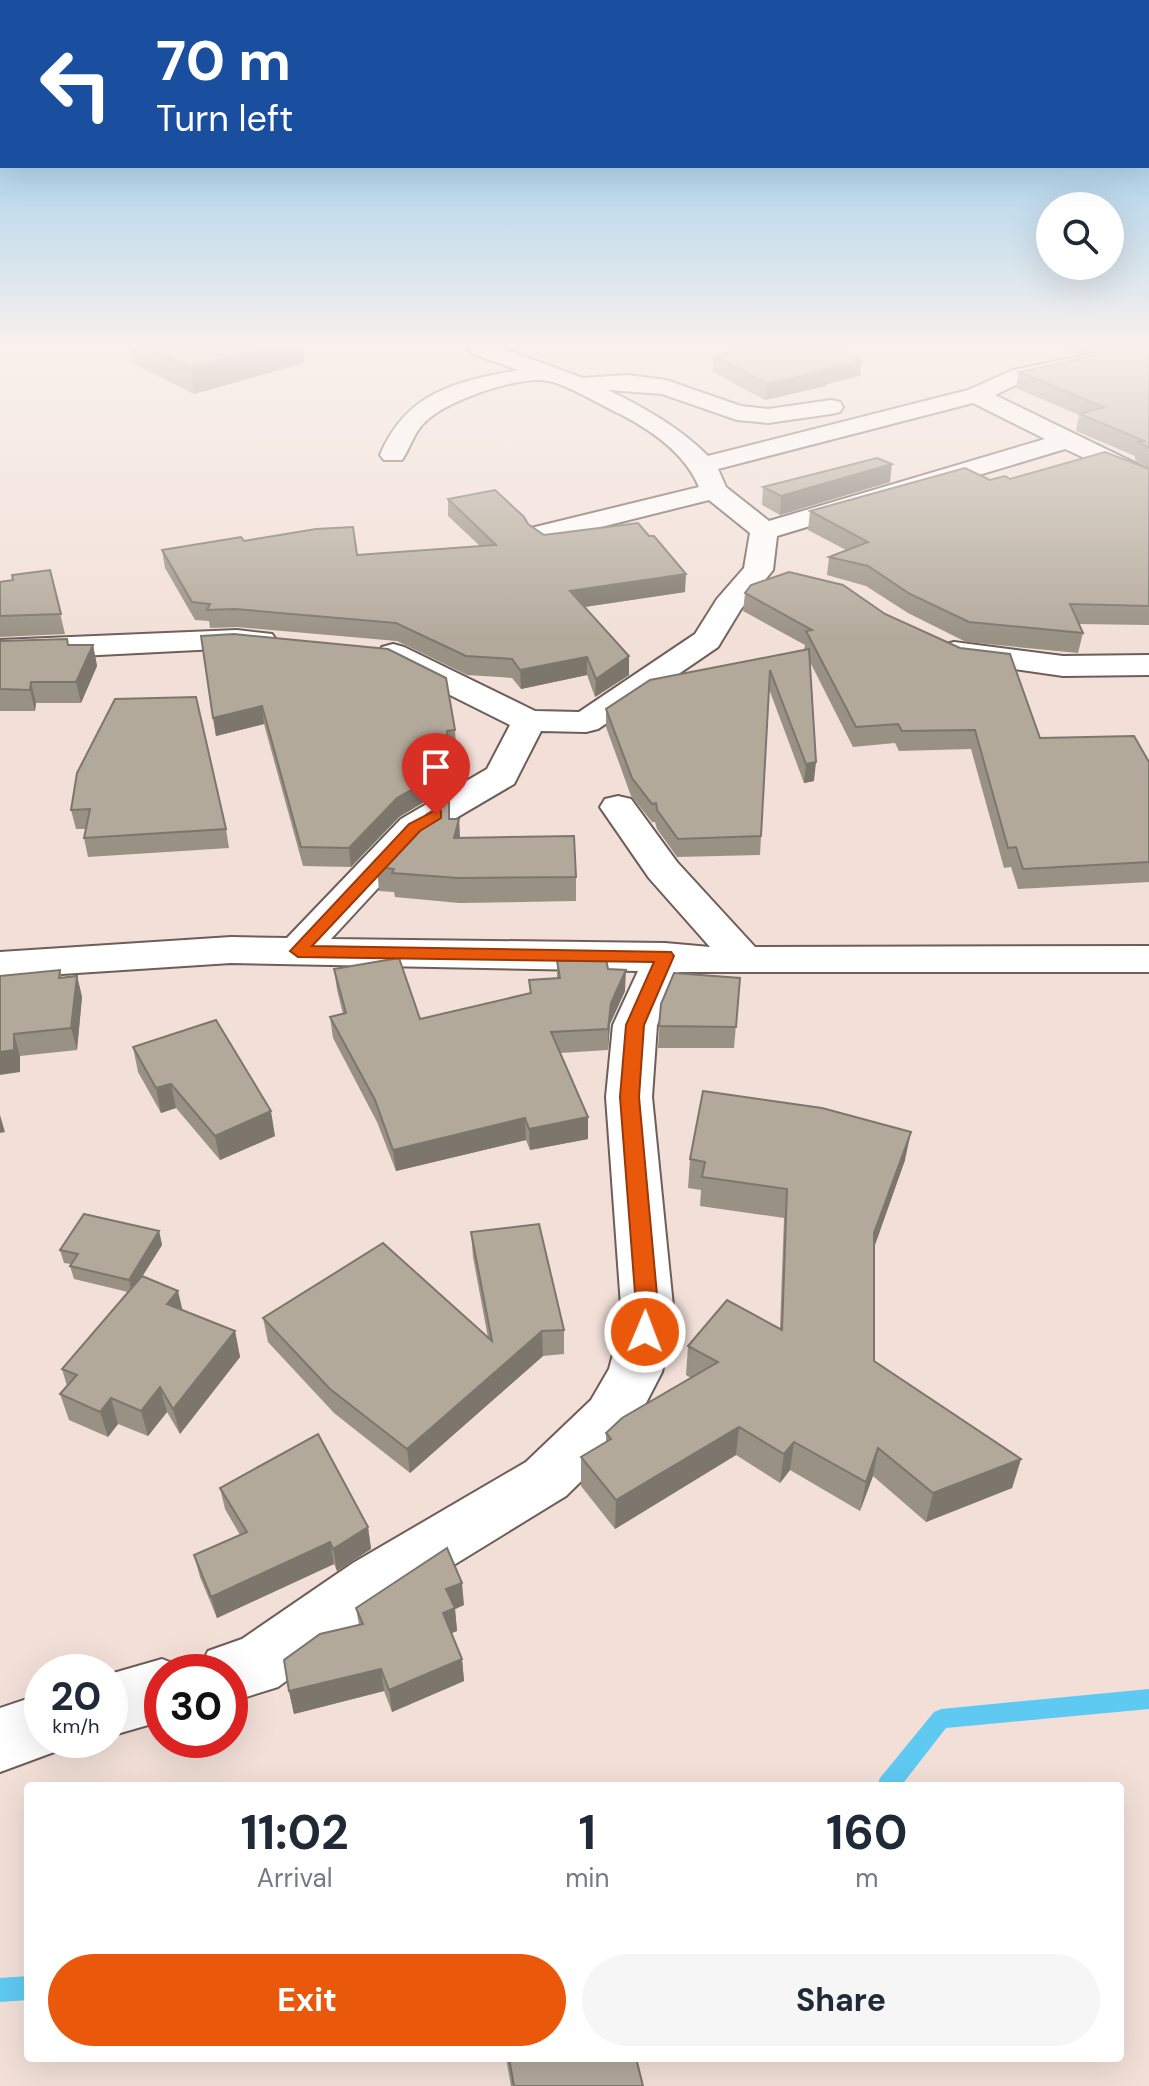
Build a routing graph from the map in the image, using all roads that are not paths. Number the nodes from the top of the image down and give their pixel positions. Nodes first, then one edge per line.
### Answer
1 (397, 445) edge
2 (683, 445) edge
3 (810, 445) edge
4 (1049, 445) edge
5 (1078, 445) edge
6 (393, 455) dead end
7 (709, 478) junction
8 (1149, 480) edge
9 (764, 531) junction
10 (541, 534) edge
11 (933, 642) edge
12 (290, 644) edge
13 (0, 650) edge
14 (371, 652) edge
15 (1149, 665) edge
16 (529, 721) junction
17 (618, 807) dead end
18 (298, 951) junction
19 (665, 956) junction
20 (1149, 959) edge
21 (744, 960) junction
22 (0, 965) edge
23 (248, 1668) edge
24 (24, 1732) edge
25 (0, 1740) edge

1 - 6 street
2 - 7 street
3 - 7 street
4 - 9 street
5 - 8 street
7 - 9 street
7 - 10 street
9 - 16 street
11 - 15 street
12 - 13 street
14 - 16 street
16 - 18 street
17 - 21 street
18 - 19 street
18 - 22 street
19 - 21 street
19 - 23 street
20 - 21 street
24 - 25 street

